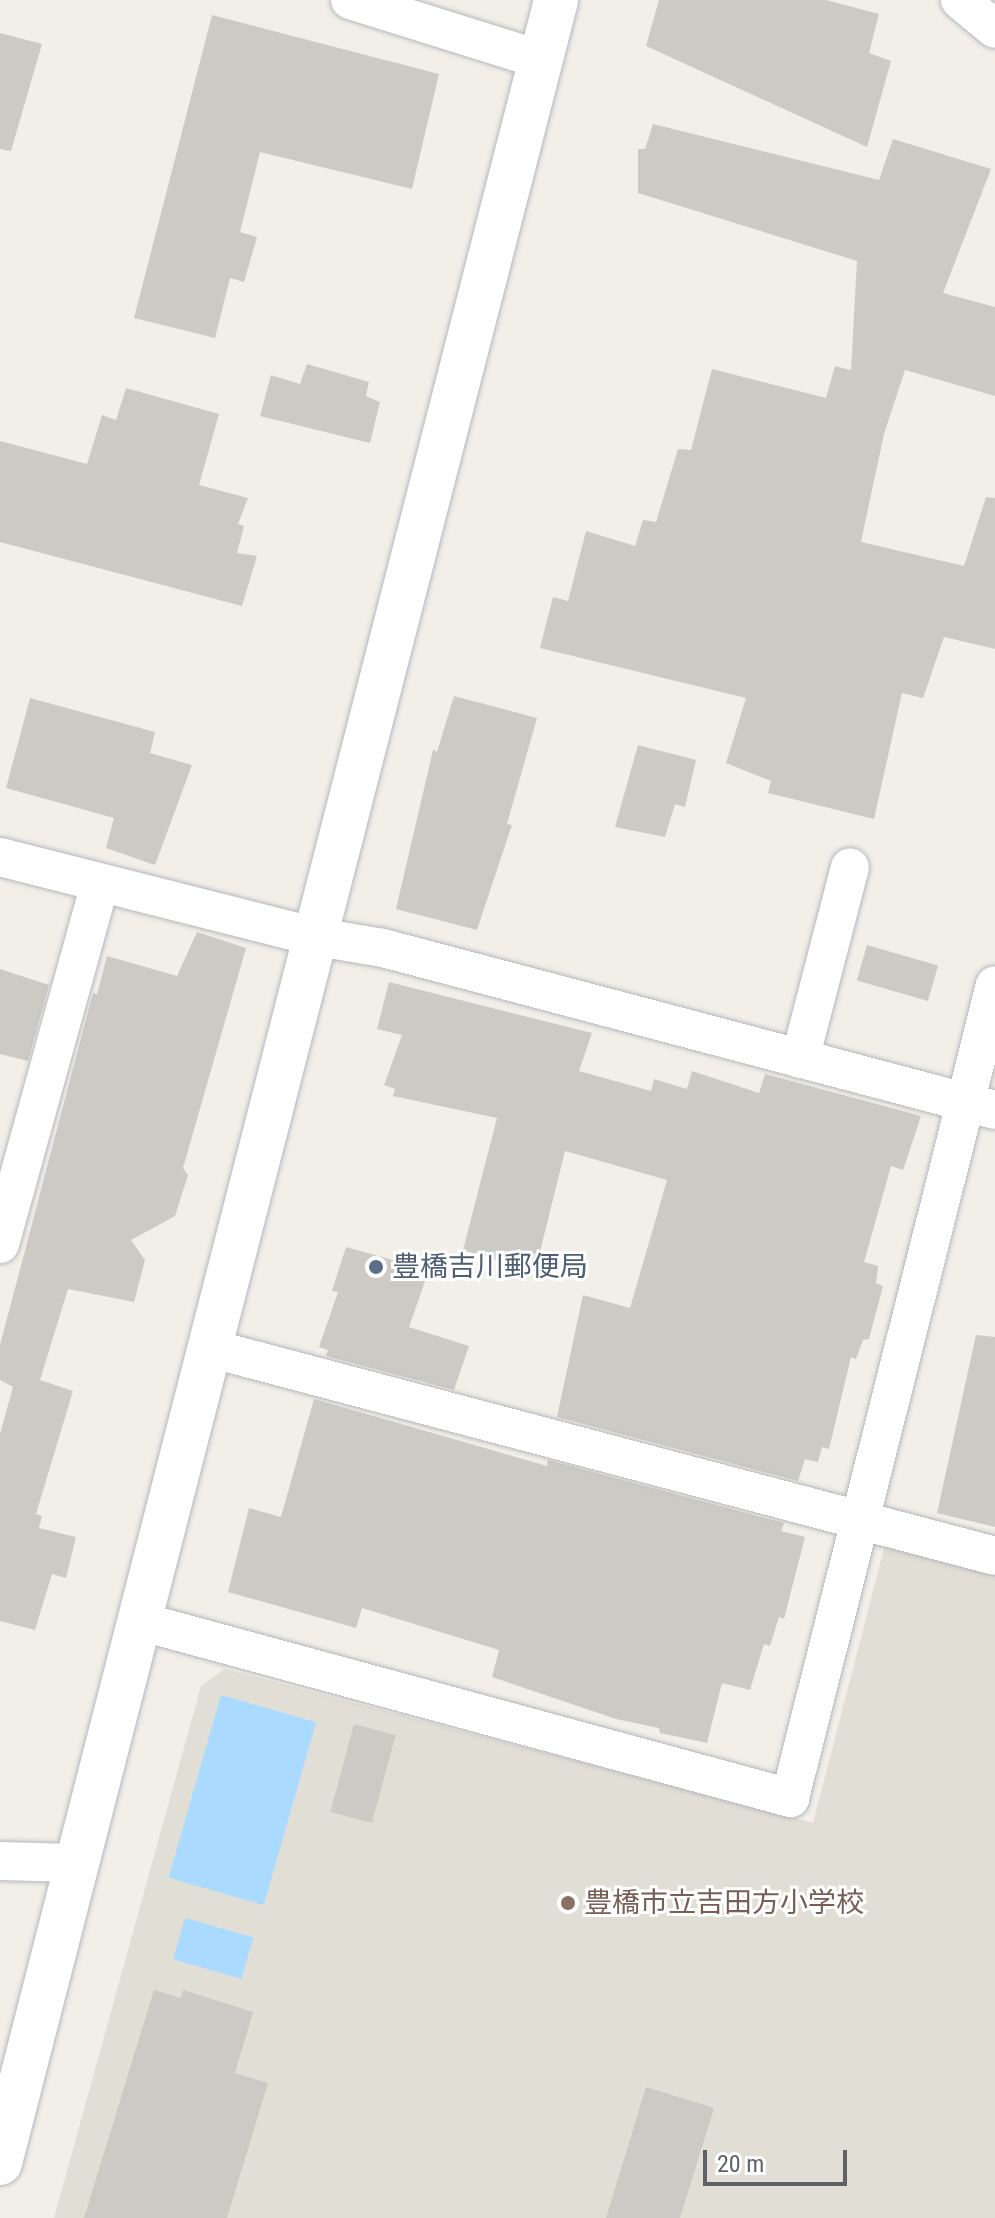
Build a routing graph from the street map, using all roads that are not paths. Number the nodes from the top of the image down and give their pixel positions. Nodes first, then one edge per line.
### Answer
1 (350, 0) edge
2 (556, 0) edge
3 (960, 0) edge
4 (995, 29) edge
5 (541, 60) junction
6 (0, 857) edge
7 (850, 867) dead end
8 (100, 884) junction
9 (317, 937) junction
10 (995, 985) edge
11 (800, 1059) junction
12 (980, 1106) edge
13 (0, 1244) edge
14 (209, 1348) junction
15 (860, 1522) junction
16 (995, 1556) edge
17 (139, 1621) junction
18 (0, 1861) edge
19 (76, 1863) junction
20 (0, 2163) edge

1 - 5 street
2 - 5 street
3 - 4 street
5 - 9 street
6 - 8 street
7 - 11 street
8 - 9 street
8 - 13 street
9 - 11 street
9 - 14 street
10 - 12 street
11 - 12 street
12 - 15 street
14 - 15 street
14 - 17 street
15 - 16 street
15 - 17 street
17 - 19 street
18 - 19 street
19 - 20 street

